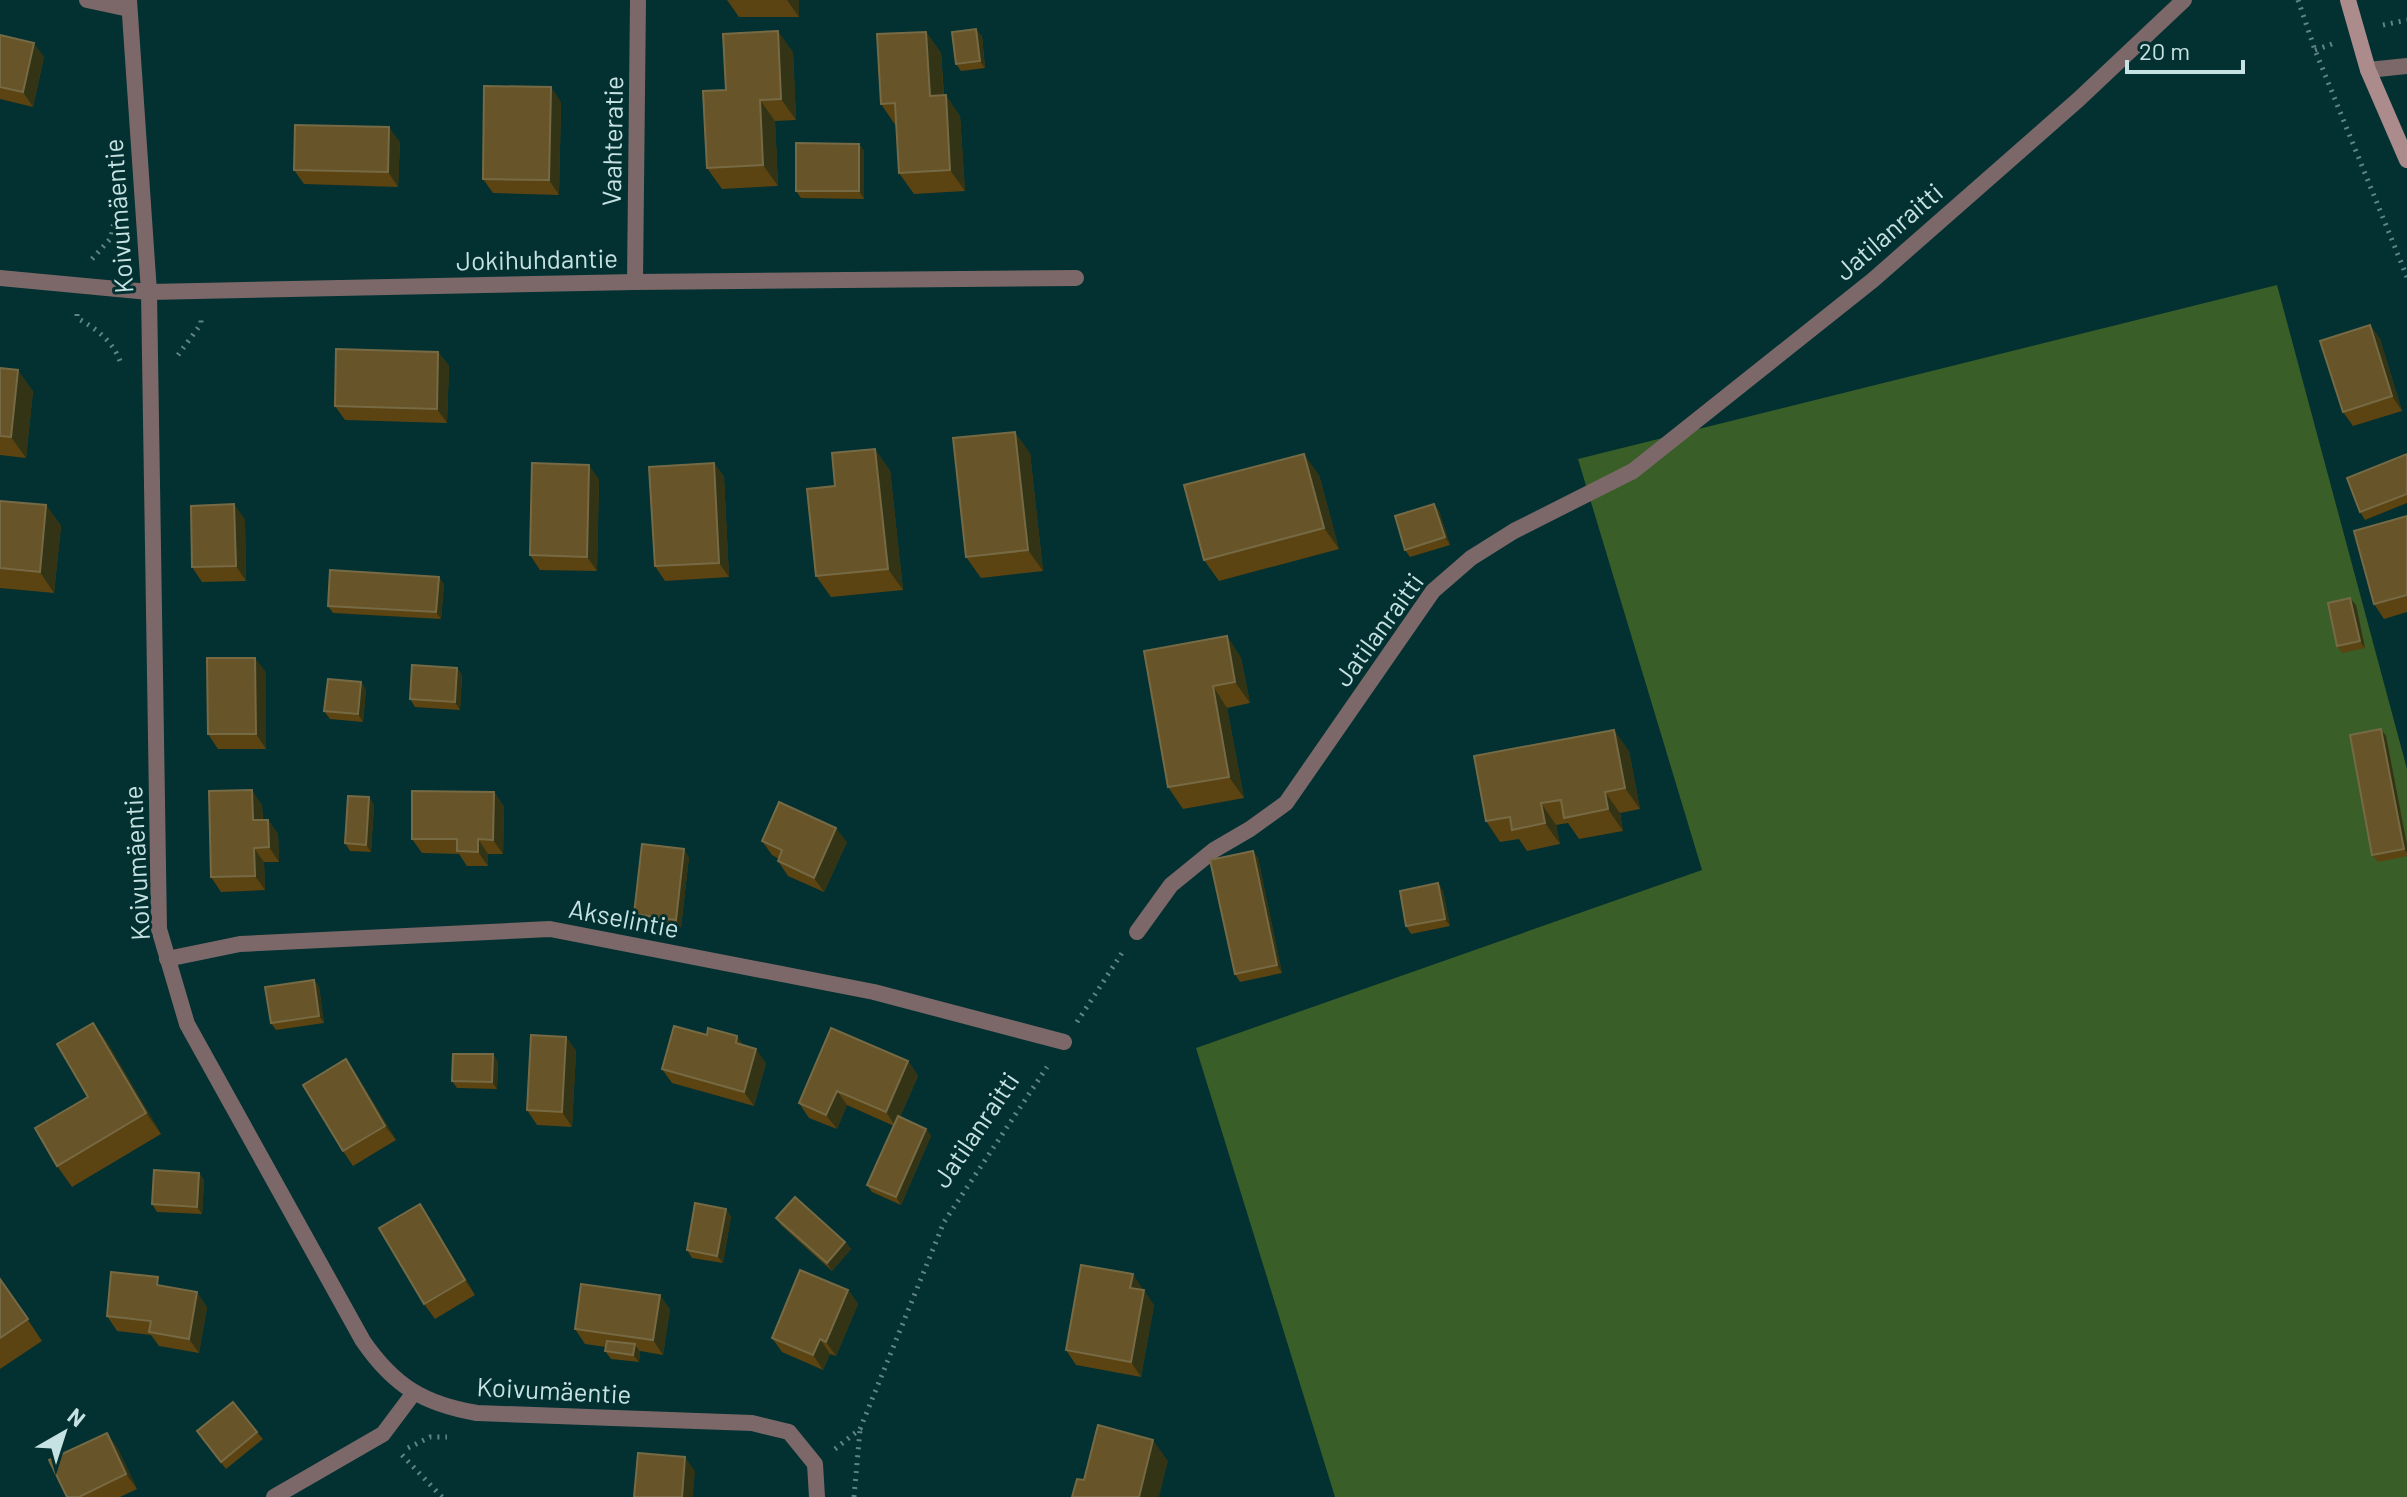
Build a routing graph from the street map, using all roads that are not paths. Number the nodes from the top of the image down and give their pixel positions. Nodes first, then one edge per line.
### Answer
1 (87, 0) edge
2 (638, 0) edge
3 (2184, 0) edge
4 (2348, 0) edge
5 (129, 4) edge
6 (2407, 66) edge
7 (2368, 70) junction
8 (2407, 160) edge
9 (0, 278) edge
10 (1076, 278) dead end
11 (635, 282) junction
12 (149, 292) junction
13 (1137, 932) road end
14 (167, 959) junction
15 (1064, 1042) road end
16 (413, 1394) junction
17 (274, 1497) edge
18 (817, 1497) edge

1 - 5 street
2 - 11 street, Vaahteratie
3 - 13 street, Jatilanraitti
4 - 7 main road
5 - 12 street, Koivumäentie
6 - 7 street
7 - 8 main road
9 - 12 street, Jokihuhdantie
10 - 11 street, Jokihuhdantie
11 - 12 street, Jokihuhdantie
12 - 14 street, Koivumäentie
14 - 15 street, Akselintie
14 - 16 street, Koivumäentie
16 - 17 street
16 - 18 street, Koivumäentie

